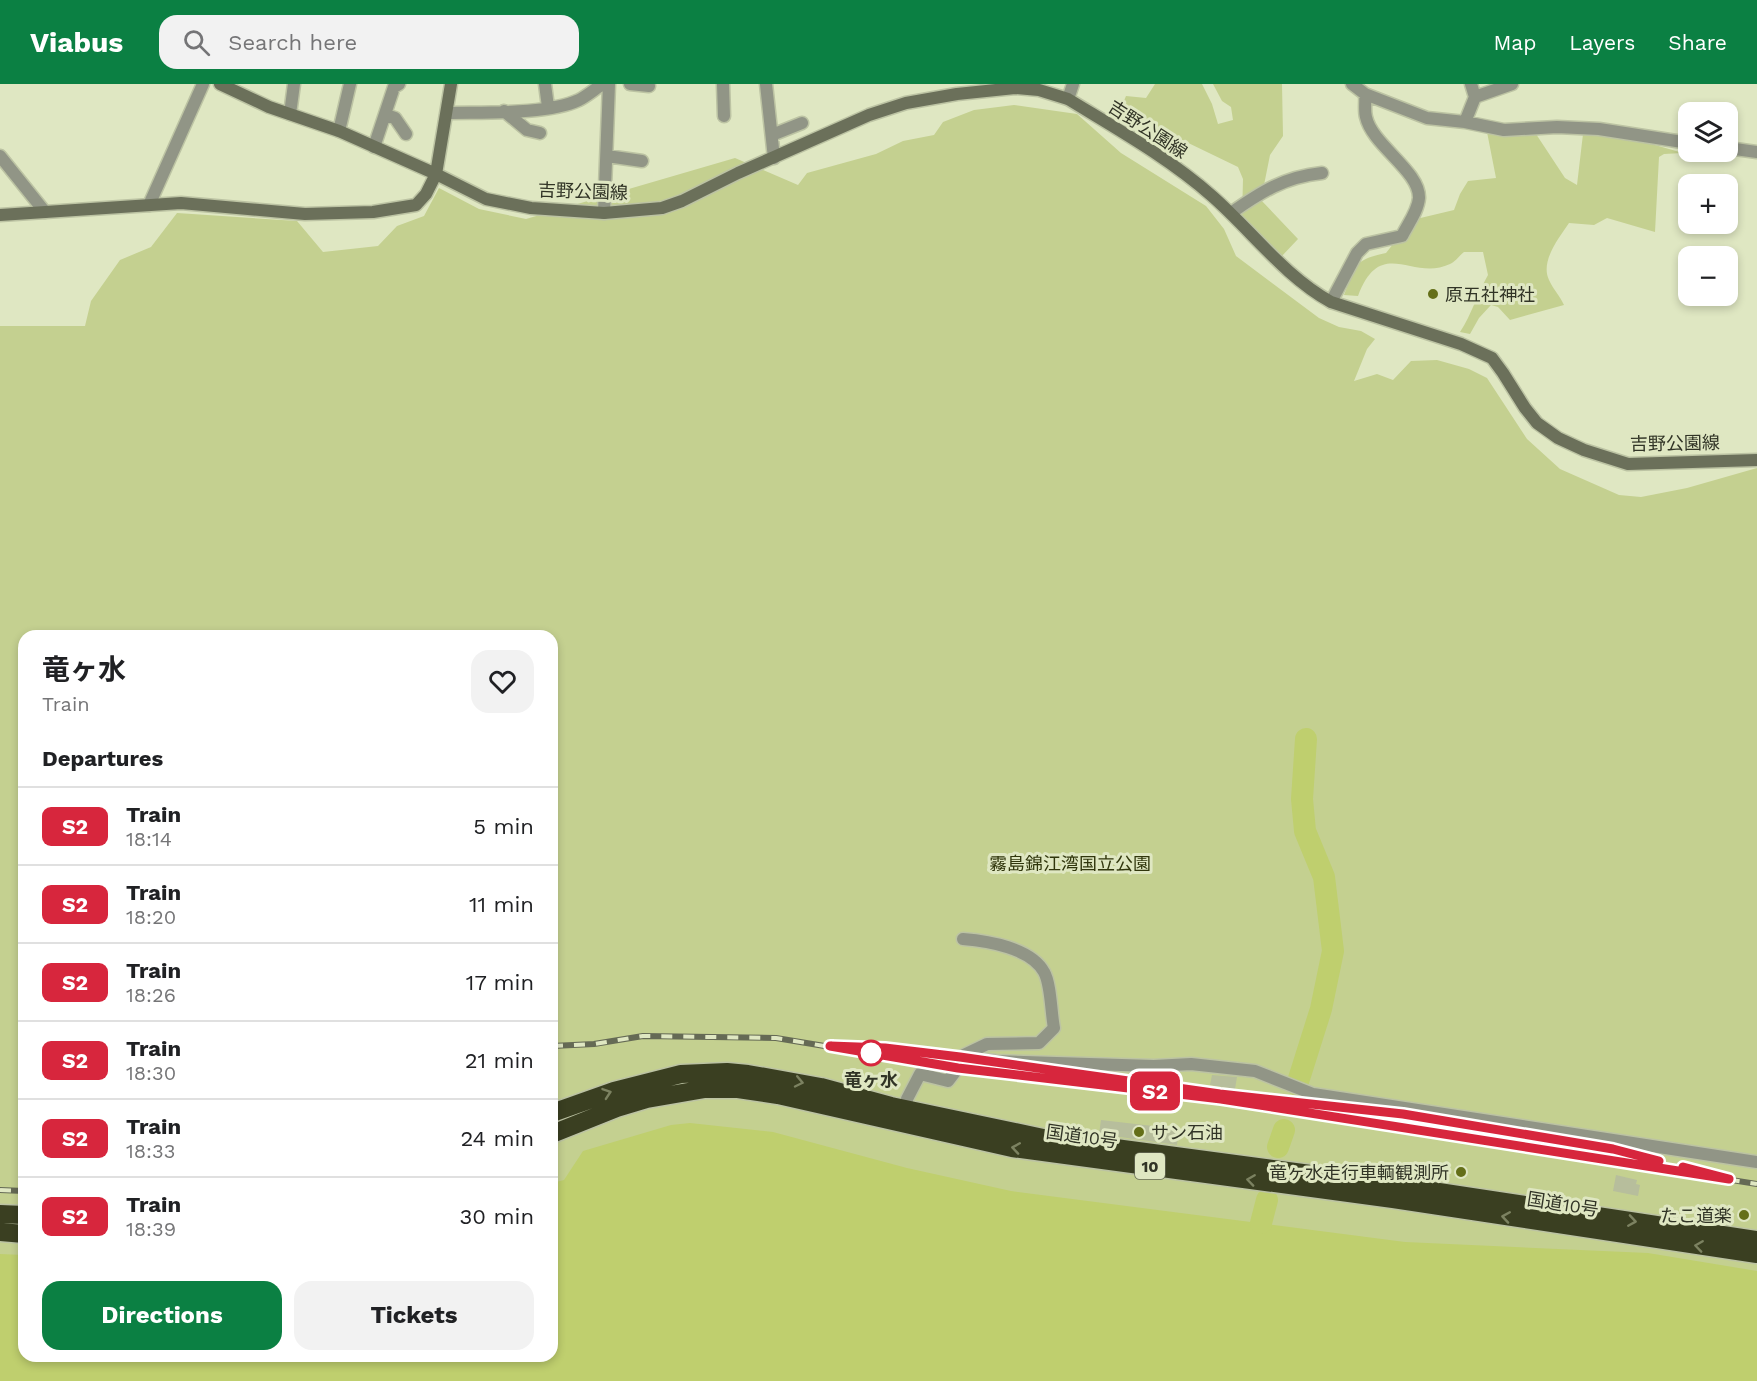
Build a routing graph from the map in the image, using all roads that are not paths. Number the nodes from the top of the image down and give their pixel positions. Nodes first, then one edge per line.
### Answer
1 (203, 84) edge
2 (294, 84) edge
3 (350, 84) edge
4 (397, 84) edge
5 (451, 84) edge
6 (545, 84) edge
7 (625, 84) edge
8 (630, 84) edge
9 (723, 84) edge
10 (766, 84) edge
11 (1073, 84) edge
12 (1352, 84) edge
13 (1471, 84) edge
14 (1512, 84) edge
15 (223, 85) edge
16 (607, 85) edge
17 (649, 86) dead end
18 (1365, 94) junction
19 (1475, 97) junction
20 (1068, 99) junction
21 (548, 107) junction
22 (504, 111) junction
23 (447, 112) junction
24 (290, 114) junction
25 (386, 115) junction
26 (724, 116) dead end
27 (1465, 122) junction
28 (802, 123) dead end
29 (339, 131) junction
30 (540, 133) dead end
31 (406, 134) dead end
32 (772, 135) junction
33 (1678, 141) edge
34 (374, 147) junction
35 (1738, 149) edge
36 (1757, 152) edge
37 (0, 156) edge
38 (607, 156) junction
39 (774, 158) junction
40 (642, 161) dead end
41 (1322, 173) dead end
42 (436, 174) junction
43 (148, 205) junction
44 (45, 212) junction
45 (604, 213) junction
46 (1231, 213) junction
47 (0, 215) edge
48 (1331, 302) junction
49 (1757, 460) edge
50 (963, 939) dead end
51 (960, 1057) junction
52 (906, 1109) junction
53 (558, 1111) edge
54 (558, 1132) edge
55 (1757, 1162) edge
56 (0, 1214) edge
57 (18, 1215) edge
58 (0, 1232) edge
59 (18, 1234) edge
60 (1757, 1240) edge
61 (1757, 1254) edge

1 - 43 street
2 - 24 street
3 - 29 street
4 - 25 street
5 - 23 main road
6 - 21 street
7 - 16 street
8 - 17 street
9 - 26 street
10 - 32 street
11 - 20 street
12 - 18 street
13 - 19 street
14 - 19 street
15 - 24 main road, 吉野公園線
16 - 21 street
16 - 38 street
18 - 27 street
18 - 48 street
19 - 27 street
20 - 39 main road, 吉野公園線
20 - 46 main road, 吉野公園線
21 - 22 street
22 - 23 street
22 - 30 street
23 - 42 main road
24 - 29 main road, 吉野公園線
25 - 31 street
25 - 34 street
27 - 33 street
28 - 32 street
29 - 34 main road, 吉野公園線
32 - 39 street
34 - 42 main road, 吉野公園線
35 - 36 street
37 - 44 street
38 - 40 street
38 - 45 street
39 - 45 main road, 吉野公園線
41 - 46 street
42 - 43 main road
42 - 45 main road, 吉野公園線
43 - 44 main road
44 - 47 main road
46 - 48 main road, 吉野公園線
48 - 49 main road, 吉野公園線
50 - 51 street
51 - 52 street
51 - 55 street
53 -> 52 highway, 国道10号 / 10
52 -> 60 highway, 国道10号 / 10
61 -> 54 highway, 国道10号 / 10
56 - 57 highway
58 - 59 highway

